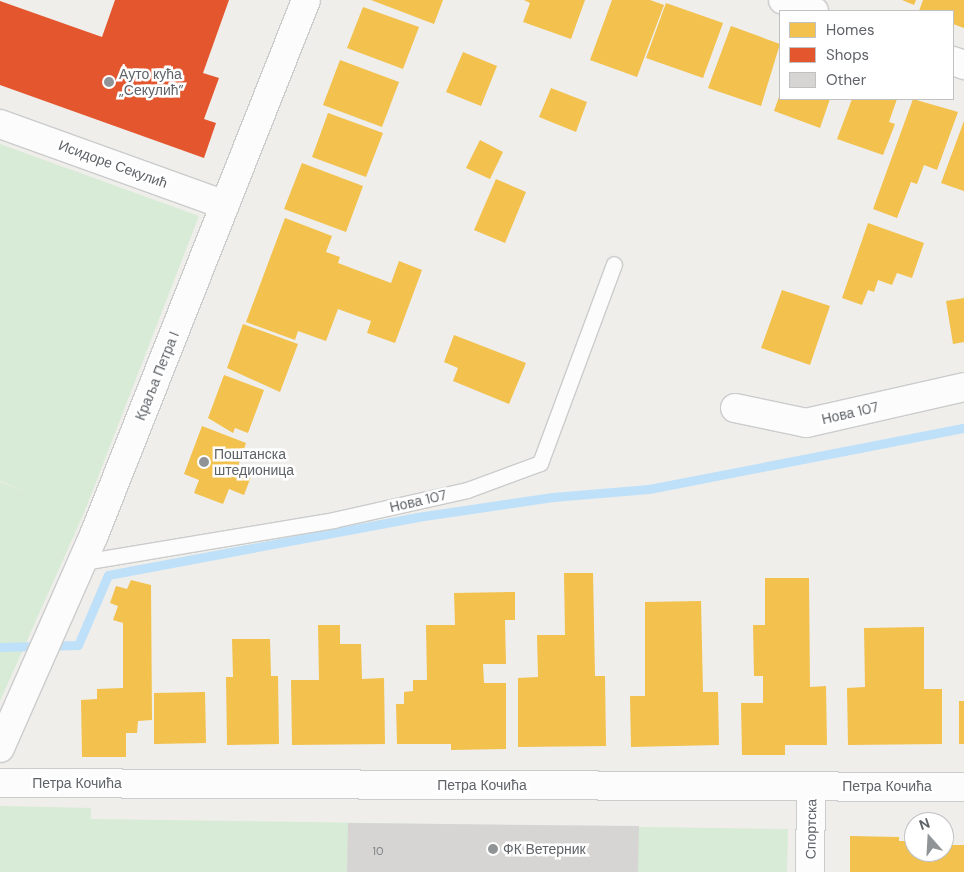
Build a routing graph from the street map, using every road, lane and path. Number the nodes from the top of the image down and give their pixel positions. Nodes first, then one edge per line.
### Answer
1 (306, 0) edge
2 (783, 0) edge
3 (811, 10) edge
4 (0, 124) edge
5 (225, 205) junction
6 (614, 264) dead end
7 (964, 387) edge
8 (735, 408) dead end
9 (83, 562) junction
10 (0, 748) edge
11 (0, 783) edge
12 (811, 786) junction
13 (964, 787) edge
14 (810, 872) edge

1 - 5 street, Краља Петра I
2 - 3 street
4 - 5 street, Исидоре Секулић
5 - 9 street, Краља Петра I
6 - 9 lane, Нова 107
7 - 8 street, Нова 107
9 - 10 street, Краља Петра I
11 - 12 street, Петра Кочића
12 - 13 street, Петра Кочића
12 - 14 street, Спортска

